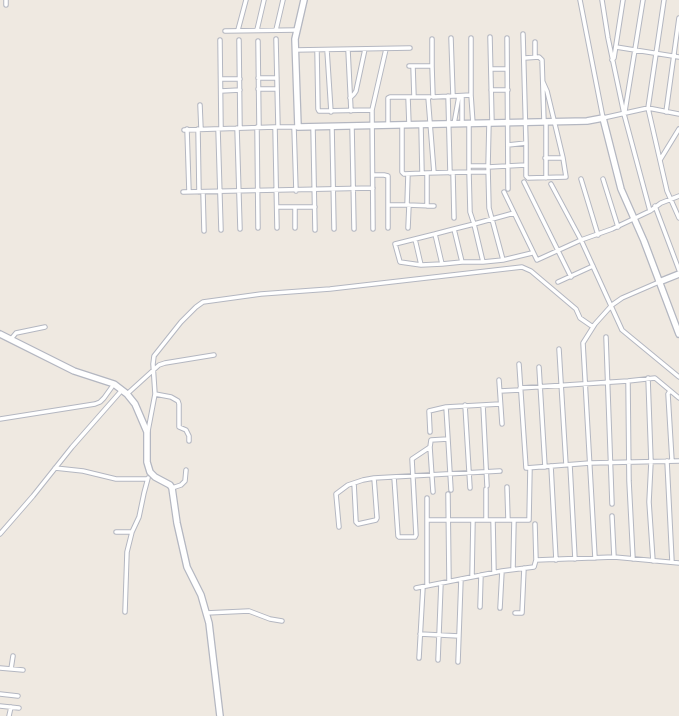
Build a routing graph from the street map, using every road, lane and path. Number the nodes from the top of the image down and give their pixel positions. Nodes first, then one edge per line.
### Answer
1 (6, 0) edge
2 (246, 0) edge
3 (264, 0) edge
4 (283, 0) edge
5 (304, 0) edge
6 (580, 0) edge
7 (602, 0) edge
8 (623, 0) edge
9 (643, 0) edge
10 (664, 0) edge
11 (6, 5) dead end
12 (679, 18) edge
13 (238, 30) junction
14 (257, 30) junction
15 (276, 30) junction
16 (297, 30) junction
17 (225, 31) dead end
18 (524, 34) dead end
19 (490, 37) dead end
20 (452, 38) dead end
21 (471, 38) dead end
22 (507, 38) dead end
23 (276, 39) dead end
24 (432, 39) dead end
25 (220, 40) dead end
26 (239, 40) dead end
27 (258, 41) dead end
28 (534, 42) dead end
29 (616, 46) junction
30 (410, 48) dead end
31 (365, 49) junction
32 (386, 49) junction
33 (295, 50) junction
34 (317, 50) junction
35 (327, 50) junction
36 (348, 50) junction
37 (635, 50) junction
38 (656, 53) junction
39 (673, 56) junction
40 (535, 57) junction
41 (679, 57) edge
42 (524, 58) junction
43 (612, 60) junction
44 (432, 66) junction
45 (491, 69) junction
46 (507, 69) junction
47 (258, 78) junction
48 (277, 78) junction
49 (221, 79) junction
50 (240, 79) junction
51 (543, 82) junction
52 (258, 89) junction
53 (277, 89) junction
54 (240, 90) junction
55 (491, 90) junction
56 (508, 90) junction
57 (221, 91) junction
58 (471, 95) junction
59 (448, 96) junction
60 (453, 96) junction
61 (460, 96) junction
62 (408, 97) junction
63 (414, 97) junction
64 (428, 97) junction
65 (433, 97) junction
66 (350, 98) junction
67 (200, 105) dead end
68 (648, 108) junction
69 (372, 110) junction
70 (351, 111) junction
71 (332, 112) junction
72 (666, 112) junction
73 (624, 114) junction
74 (679, 114) edge
75 (603, 118) junction
76 (526, 122) junction
77 (545, 122) junction
78 (555, 122) junction
79 (491, 123) junction
80 (508, 123) junction
81 (430, 124) junction
82 (452, 124) junction
83 (462, 124) junction
84 (471, 124) junction
85 (388, 125) junction
86 (402, 125) junction
87 (409, 125) junction
88 (421, 125) junction
89 (332, 126) junction
90 (352, 126) junction
91 (373, 126) junction
92 (258, 127) junction
93 (276, 127) junction
94 (296, 127) junction
95 (313, 127) junction
96 (239, 128) junction
97 (199, 129) junction
98 (220, 129) junction
99 (679, 129) edge
100 (526, 144) junction
101 (508, 145) junction
102 (545, 158) junction
103 (563, 158) junction
104 (660, 160) junction
105 (526, 165) junction
106 (469, 166) junction
107 (507, 166) junction
108 (488, 168) junction
109 (469, 172) junction
110 (422, 173) junction
111 (427, 173) junction
112 (434, 173) junction
113 (451, 173) junction
114 (408, 174) junction
115 (374, 175) junction
116 (546, 178) junction
117 (581, 179) dead end
118 (603, 179) dead end
119 (524, 182) dead end
120 (551, 184) dead end
121 (374, 188) junction
122 (354, 189) junction
123 (315, 190) junction
124 (334, 190) junction
125 (239, 191) junction
126 (258, 191) junction
127 (277, 191) junction
128 (296, 191) junction
129 (183, 192) dead end
130 (189, 192) junction
131 (201, 192) junction
132 (221, 192) junction
133 (679, 196) edge
134 (671, 200) junction
135 (388, 205) junction
136 (408, 205) junction
137 (426, 206) junction
138 (434, 206) dead end
139 (655, 206) junction
140 (295, 207) junction
141 (315, 207) junction
142 (277, 208) junction
143 (650, 211) junction
144 (514, 213) junction
145 (454, 218) dead end
146 (679, 218) edge
147 (492, 219) junction
148 (634, 219) junction
149 (474, 224) junction
150 (618, 226) junction
151 (258, 228) dead end
152 (277, 228) dead end
153 (295, 228) dead end
154 (388, 228) dead end
155 (408, 228) dead end
156 (240, 229) dead end
157 (334, 229) dead end
158 (354, 229) dead end
159 (373, 229) dead end
160 (454, 229) junction
161 (221, 230) dead end
162 (315, 230) dead end
163 (204, 231) dead end
164 (435, 234) junction
165 (598, 235) junction
166 (415, 239) junction
167 (581, 240) junction
168 (558, 250) junction
169 (532, 253) junction
170 (503, 260) junction
171 (462, 262) junction
172 (483, 262) junction
173 (421, 264) junction
174 (442, 264) junction
175 (593, 266) junction
176 (679, 270) edge
177 (679, 274) edge
178 (571, 277) junction
179 (558, 282) dead end
180 (659, 282) junction
181 (612, 305) junction
182 (594, 325) junction
183 (45, 327) dead end
184 (0, 334) edge
185 (679, 334) edge
186 (606, 337) dead end
187 (11, 339) junction
188 (559, 349) dead end
189 (214, 355) dead end
190 (519, 364) dead end
191 (539, 367) dead end
192 (153, 369) junction
193 (679, 376) edge
194 (648, 378) junction
195 (499, 380) dead end
196 (628, 381) junction
197 (608, 383) junction
198 (586, 384) junction
199 (115, 385) junction
200 (561, 385) junction
201 (540, 387) junction
202 (520, 389) junction
203 (122, 390) junction
204 (500, 391) junction
205 (670, 391) junction
206 (127, 394) junction
207 (155, 394) junction
208 (679, 398) edge
209 (500, 404) junction
210 (483, 405) junction
211 (466, 406) junction
212 (446, 407) junction
213 (0, 419) edge
214 (502, 424) dead end
215 (147, 432) junction
216 (430, 432) dead end
217 (448, 439) junction
218 (189, 441) dead end
219 (430, 447) junction
220 (667, 461) junction
221 (672, 461) junction
222 (679, 461) edge
223 (630, 462) junction
224 (650, 462) junction
225 (590, 463) junction
226 (611, 463) junction
227 (566, 465) junction
228 (570, 465) junction
229 (551, 466) junction
230 (545, 467) junction
231 (55, 468) junction
232 (530, 468) junction
233 (186, 470) dead end
234 (500, 471) dead end
235 (486, 472) junction
236 (469, 473) junction
237 (450, 474) junction
238 (432, 475) junction
239 (413, 476) junction
240 (150, 477) junction
241 (394, 477) junction
242 (374, 478) junction
243 (354, 483) junction
244 (508, 487) dead end
245 (172, 488) junction
246 (470, 488) dead end
247 (433, 492) dead end
248 (427, 498) dead end
249 (612, 504) dead end
250 (612, 516) dead end
251 (427, 520) junction
252 (448, 520) junction
253 (473, 520) junction
254 (486, 520) junction
255 (494, 520) junction
256 (508, 520) junction
257 (514, 520) junction
258 (535, 524) dead end
259 (339, 528) dead end
260 (116, 532) dead end
261 (132, 532) junction
262 (0, 534) edge
263 (614, 557) junction
264 (595, 558) junction
265 (633, 558) junction
266 (575, 559) junction
267 (536, 560) junction
268 (556, 560) junction
269 (653, 561) junction
270 (672, 562) junction
271 (679, 563) edge
272 (524, 568) junction
273 (513, 569) junction
274 (502, 571) junction
275 (494, 572) junction
276 (481, 575) junction
277 (472, 576) junction
278 (461, 579) junction
279 (449, 581) junction
280 (441, 583) junction
281 (425, 586) junction
282 (416, 588) dead end
283 (480, 606) dead end
284 (500, 608) dead end
285 (125, 612) dead end
286 (206, 612) junction
287 (515, 613) dead end
288 (282, 622) dead end
289 (420, 634) junction
290 (439, 635) junction
291 (459, 636) junction
292 (13, 656) dead end
293 (419, 658) dead end
294 (438, 660) dead end
295 (458, 662) dead end
296 (0, 668) edge
297 (11, 669) junction
298 (23, 670) dead end
299 (0, 694) edge
300 (18, 696) dead end
301 (0, 706) edge
302 (10, 707) junction
303 (20, 708) dead end
304 (9, 716) edge
305 (220, 716) edge

1 - 11 street
2 - 13 street
3 - 14 street
4 - 15 street
5 - 16 street
6 - 75 street
7 - 43 street
8 - 29 street
9 - 37 street
10 - 38 street
12 - 39 street
13 - 14 street
13 - 17 street
14 - 15 street
15 - 16 street
16 - 33 street
18 - 42 street
19 - 45 street
20 - 60 street
21 - 58 street
22 - 46 street
23 - 48 street
24 - 44 street
25 - 49 street
26 - 50 street
27 - 47 street
28 - 40 street
29 - 37 street
29 - 43 street
30 - 32 street
31 - 32 street
31 - 36 street
31 - 66 street
32 - 69 street
33 - 34 street
33 - 94 street
34 - 35 street
34 - 71 street
35 - 36 street
35 - 71 street
36 - 66 street
37 - 38 street
37 - 73 street
38 - 39 street
38 - 68 street
39 - 41 street
39 - 72 street
40 - 42 street
40 - 51 street
42 - 76 street
43 - 73 street
44 - 63 street
44 - 65 street
45 - 46 street
45 - 55 street
46 - 56 street
47 - 48 street
47 - 52 street
48 - 53 street
49 - 50 street
49 - 57 street
50 - 54 street
51 - 77 street
51 - 78 street
52 - 53 street
52 - 92 street
53 - 93 street
54 - 57 street
54 - 96 street
55 - 56 street
55 - 79 street
56 - 80 street
57 - 98 street
58 - 61 street
58 - 84 street
59 - 60 street
59 - 65 street
59 - 82 street
60 - 61 street
61 - 82 street
61 - 83 street
62 - 63 street
62 - 85 street
62 - 87 street
63 - 64 street
64 - 65 street
64 - 81 street
66 - 70 street
67 - 97 street
68 - 72 street
68 - 73 street
68 - 104 street
69 - 70 street
69 - 91 street
70 - 71 street
72 - 74 street
73 - 75 street
73 - 143 street
75 - 78 street
75 - 148 street
76 - 77 street
76 - 80 street
76 - 100 street
77 - 78 street
77 - 102 street
78 - 103 street
79 - 80 street
79 - 84 street
79 - 108 street
80 - 101 street
81 - 82 street
81 - 88 street
81 - 112 street
82 - 83 street
82 - 113 street
83 - 84 street
84 - 106 street
85 - 86 street
85 - 91 street
86 - 87 street
86 - 114 street
87 - 88 street
88 - 110 street
89 - 90 street
89 - 95 street
89 - 124 street
90 - 91 street
90 - 122 street
91 - 115 street
92 - 93 street
92 - 96 street
92 - 126 street
93 - 94 street
93 - 127 street
94 - 95 street
94 - 128 street
95 - 123 street
96 - 98 street
96 - 125 street
97 - 98 street
97 - 130 street
97 - 131 street
98 - 132 street
99 - 104 street
100 - 101 street
100 - 105 street
101 - 107 street
102 - 103 street
102 - 116 street
103 - 116 street
104 - 134 street
105 - 107 street
105 - 116 street
106 - 108 street
106 - 109 street
107 - 108 street
107 - 144 street
108 - 109 street
108 - 147 street
109 - 113 street
109 - 149 street
110 - 111 street
110 - 114 street
111 - 112 street
111 - 137 street
112 - 113 street
113 - 145 street
114 - 136 street
115 - 121 street
115 - 135 street
117 - 165 street
118 - 150 street
119 - 168 street
120 - 167 street
121 - 122 street
121 - 159 street
122 - 124 street
122 - 158 street
123 - 124 street
123 - 128 street
123 - 141 street
124 - 157 street
125 - 126 street
125 - 132 street
125 - 156 street
126 - 127 street
126 - 151 street
127 - 128 street
127 - 142 street
129 - 130 street
130 - 131 street
131 - 132 street
131 - 163 street
132 - 161 street
133 - 134 street
134 - 139 street
134 - 146 street
135 - 136 street
135 - 154 street
136 - 137 street
136 - 155 street
137 - 138 street
139 - 143 street
139 - 176 street
140 - 141 street
140 - 142 street
140 - 153 street
141 - 162 street
142 - 152 street
143 - 148 street
144 - 147 street
144 - 169 street
147 - 149 street
147 - 170 street
148 - 150 street
148 - 180 street
149 - 160 street
149 - 172 street
150 - 165 street
160 - 164 street
160 - 171 street
164 - 166 street
164 - 174 street
165 - 167 street
166 - 173 street
166 - 173 street
167 - 168 street
167 - 175 street
168 - 169 street
168 - 178 street
169 - 170 street
170 - 172 street
171 - 172 street
171 - 174 street
173 - 174 street
175 - 178 street
175 - 181 street
177 - 180 street
178 - 179 street
180 - 181 street
180 - 185 street
181 - 182 street
181 - 193 street
182 - 192 street
182 - 198 street
183 - 187 street
184 - 187 street
186 - 197 street
187 - 199 street
188 - 200 street
189 - 192 street
190 - 202 street
191 - 201 street
192 - 206 street
192 - 207 street
194 - 196 street
194 - 205 street
194 - 224 street
195 - 204 street
196 - 197 street
196 - 223 street
197 - 198 street
197 - 226 street
198 - 200 street
198 - 225 street
199 - 203 street
199 - 213 street
200 - 201 street
200 - 227 street
201 - 202 street
201 - 230 street
202 - 204 street
202 - 232 street
203 - 206 street
203 - 231 street
204 - 209 street
205 - 208 street
205 - 221 street
206 - 215 street
207 - 215 street
207 - 218 street
209 - 210 street
209 - 214 street
210 - 211 street
210 - 235 street
211 - 212 street
211 - 236 street
212 - 216 street
212 - 217 street
215 - 240 street
217 - 219 street
217 - 237 street
219 - 238 street
219 - 239 street
220 - 221 street
220 - 224 street
220 - 270 street
221 - 222 street
223 - 224 street
223 - 226 street
223 - 265 street
224 - 269 street
225 - 226 street
225 - 228 street
225 - 264 street
226 - 249 street
227 - 228 street
227 - 229 street
228 - 266 street
229 - 230 street
229 - 268 street
230 - 232 street
231 - 240 street
231 - 262 street
232 - 257 street
233 - 245 street
234 - 235 street
235 - 236 street
235 - 254 street
236 - 237 street
236 - 246 street
237 - 238 street
237 - 252 street
238 - 239 street
238 - 247 street
239 - 241 street
239 - 241 street
240 - 245 street
240 - 261 street
241 - 242 street
242 - 243 street
242 - 243 street
243 - 259 street
244 - 256 street
245 - 286 street
248 - 251 street
250 - 263 street
251 - 252 street
251 - 281 street
252 - 253 street
252 - 279 street
253 - 254 street
253 - 277 street
254 - 255 street
255 - 256 street
255 - 275 street
256 - 257 street
257 - 273 street
258 - 267 street
260 - 261 street
261 - 285 street
263 - 264 street
263 - 265 street
264 - 266 street
265 - 269 street
266 - 268 street
267 - 268 street
267 - 272 street
269 - 270 street
270 - 271 street
272 - 273 street
272 - 287 street
273 - 274 street
274 - 275 street
274 - 284 street
275 - 276 street
276 - 277 street
276 - 283 street
277 - 278 street
278 - 279 street
278 - 291 street
279 - 280 street
280 - 281 street
280 - 290 street
281 - 282 street
281 - 289 street
286 - 288 street
286 - 305 street
289 - 290 street
289 - 293 street
290 - 291 street
290 - 294 street
291 - 295 street
292 - 297 street
296 - 297 street
297 - 298 street
299 - 300 street
301 - 302 street
302 - 303 street
302 - 304 street

